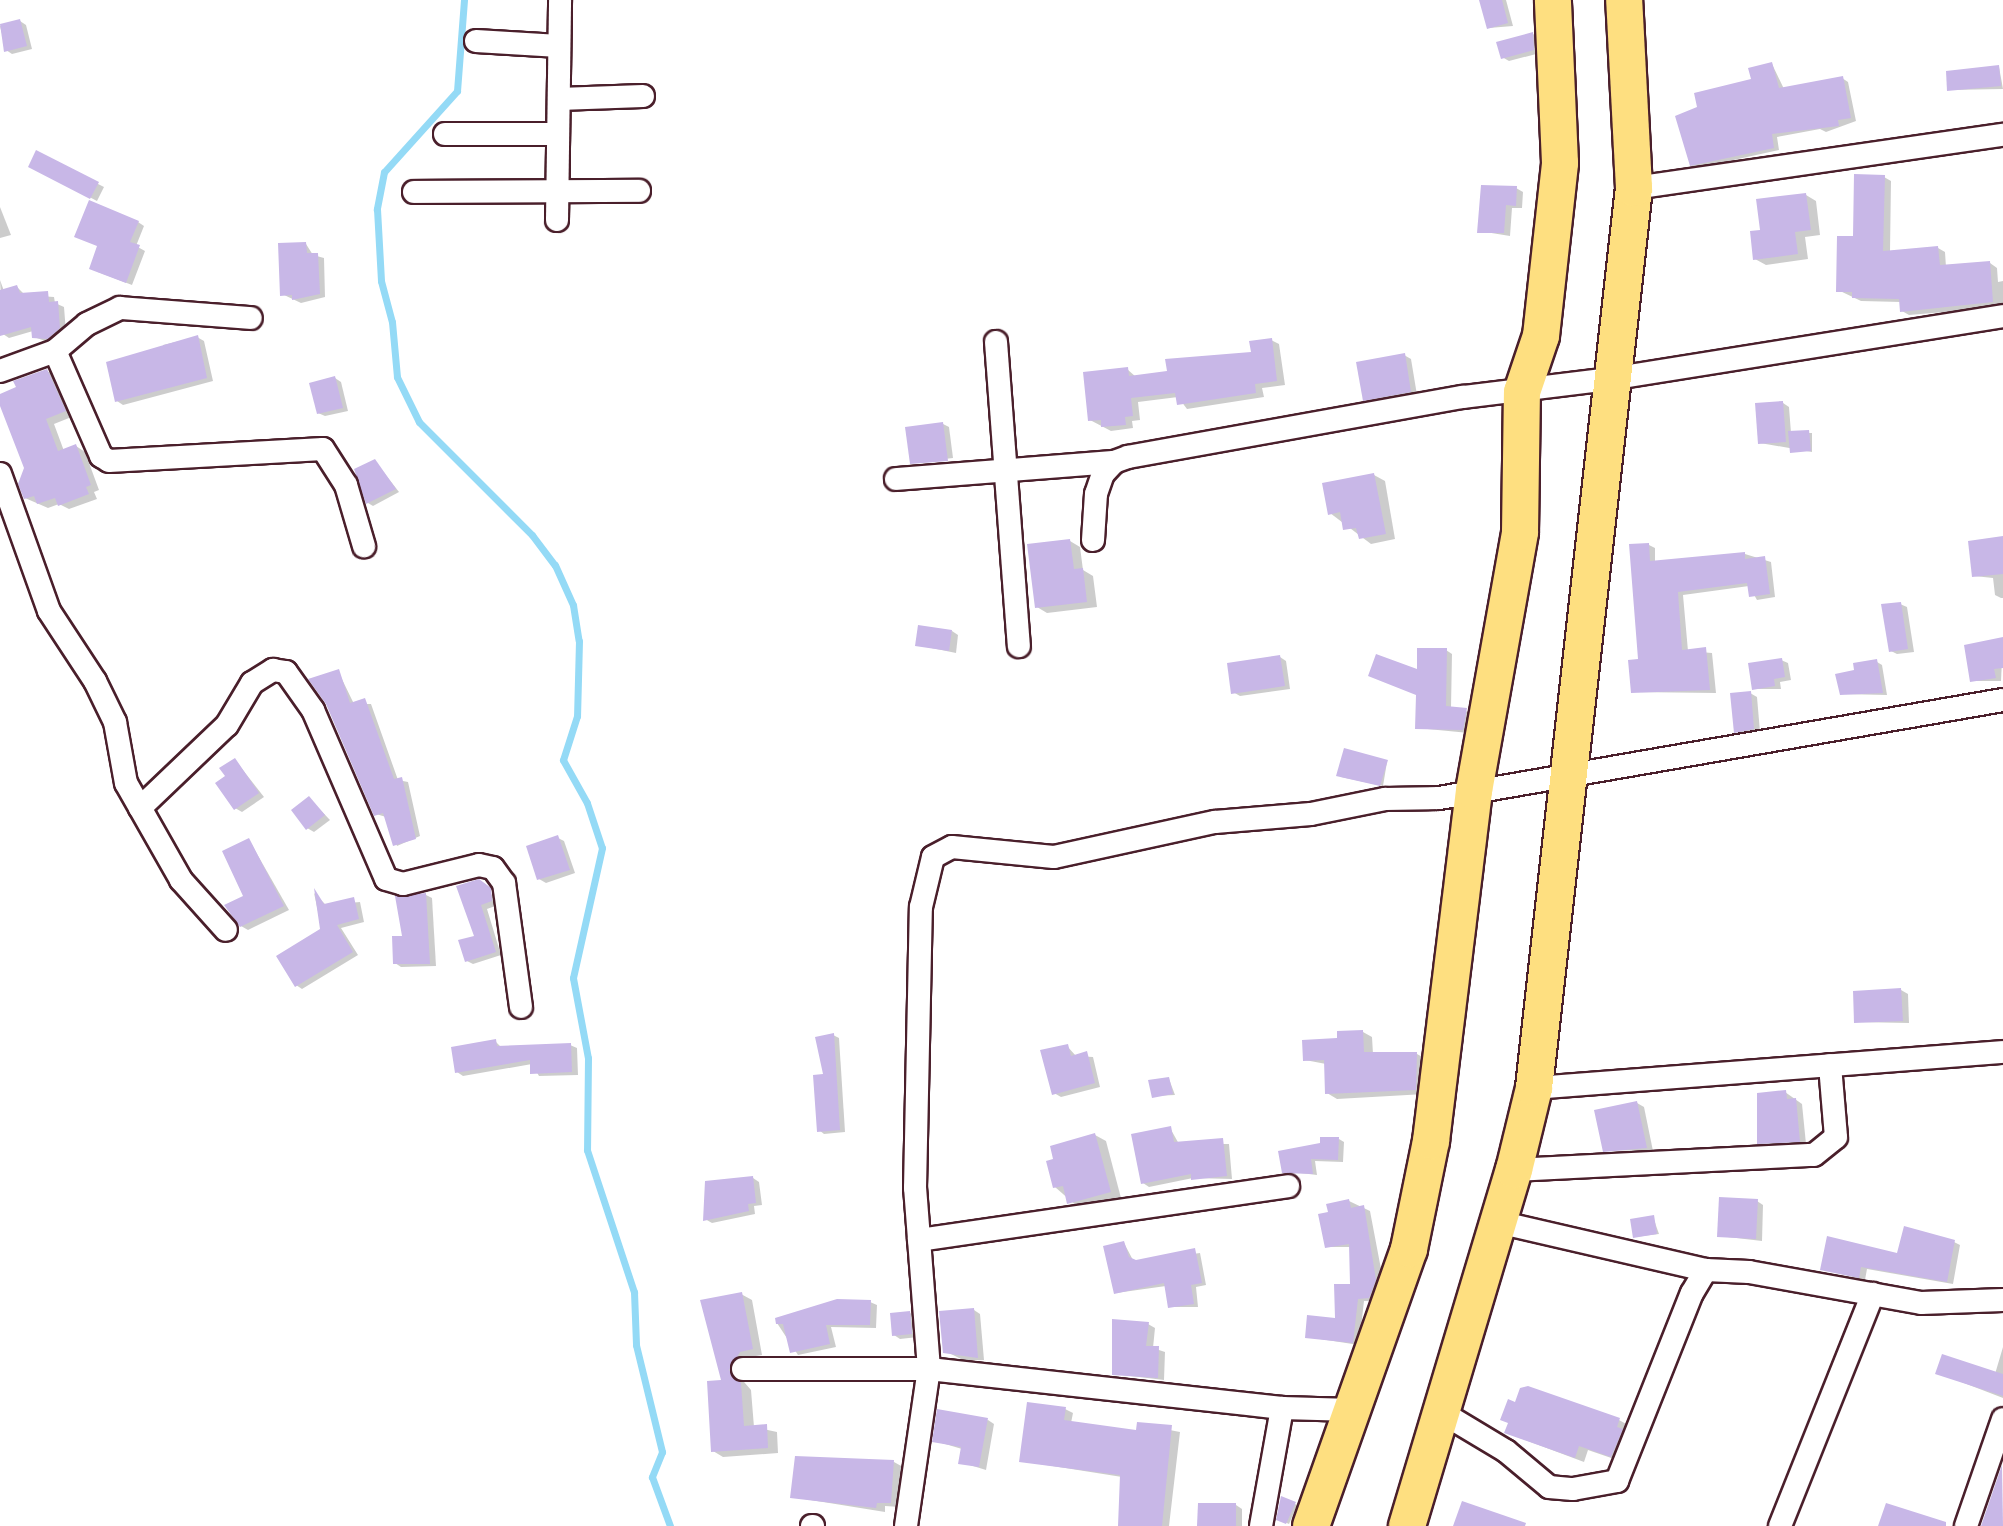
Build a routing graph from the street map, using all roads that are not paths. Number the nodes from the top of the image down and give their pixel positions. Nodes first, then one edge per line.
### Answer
1 (560, 0) edge
2 (1553, 0) edge
3 (1624, 0) edge
4 (476, 41) dead end
5 (559, 46) junction
6 (643, 96) dead end
7 (559, 99) junction
8 (445, 134) dead end
9 (558, 134) junction
10 (2003, 135) edge
11 (1634, 188) junction
12 (639, 191) dead end
13 (414, 192) dead end
14 (557, 193) junction
15 (557, 220) dead end
16 (2003, 316) edge
17 (251, 318) dead end
18 (996, 342) dead end
19 (55, 351) junction
20 (0, 371) edge
21 (1610, 379) junction
22 (1522, 392) junction
23 (1114, 462) junction
24 (1006, 470) junction
25 (0, 474) edge
26 (896, 479) dead end
27 (1093, 540) dead end
28 (364, 546) dead end
29 (1019, 646) dead end
30 (2003, 700) edge
31 (1570, 776) junction
32 (1474, 791) junction
33 (140, 808) junction
34 (226, 930) dead end
35 (521, 1007) dead end
36 (2003, 1052) edge
37 (1830, 1065) junction
38 (1534, 1088) junction
39 (1514, 1170) junction
40 (1288, 1186) dead end
41 (1498, 1222) junction
42 (919, 1240) junction
43 (1706, 1270) junction
44 (1873, 1294) junction
45 (2003, 1300) edge
46 (743, 1369) dead end
47 (929, 1369) junction
48 (1282, 1408) junction
49 (1353, 1410) junction
50 (1441, 1412) junction
51 (2003, 1419) edge
52 (906, 1526) edge
53 (1261, 1526) edge
54 (1311, 1526) edge
55 (1407, 1526) edge
56 (1780, 1526) edge
57 (1966, 1526) edge

1 - 5 street
2 - 22 highway
3 - 11 highway
4 - 5 street
5 - 7 street
6 - 7 street
7 - 9 street
8 - 9 street
9 - 14 street
10 - 11 street
11 - 21 highway
12 - 14 street
13 - 14 street
14 - 15 street
16 - 21 street
17 - 19 street
18 - 24 street
19 - 20 street
19 - 28 street
21 - 22 street
21 - 31 highway
22 - 23 street
22 - 32 highway
23 - 24 street
23 - 27 street
24 - 26 street
24 - 29 street
25 - 33 street
30 - 31 street
31 - 32 street
31 - 38 highway
32 - 42 street
32 - 49 highway
33 - 34 street
33 - 35 street
36 - 37 street
37 - 38 street
37 - 39 street
38 - 39 highway
39 - 41 highway
40 - 42 street
41 - 43 street
41 - 50 highway
42 - 47 street
43 - 44 street
43 - 50 street
44 - 45 street
44 - 56 street
46 - 47 street
47 - 48 street
47 - 52 street
48 - 49 street
48 - 53 street
49 - 54 highway
50 - 55 highway
51 - 57 street

